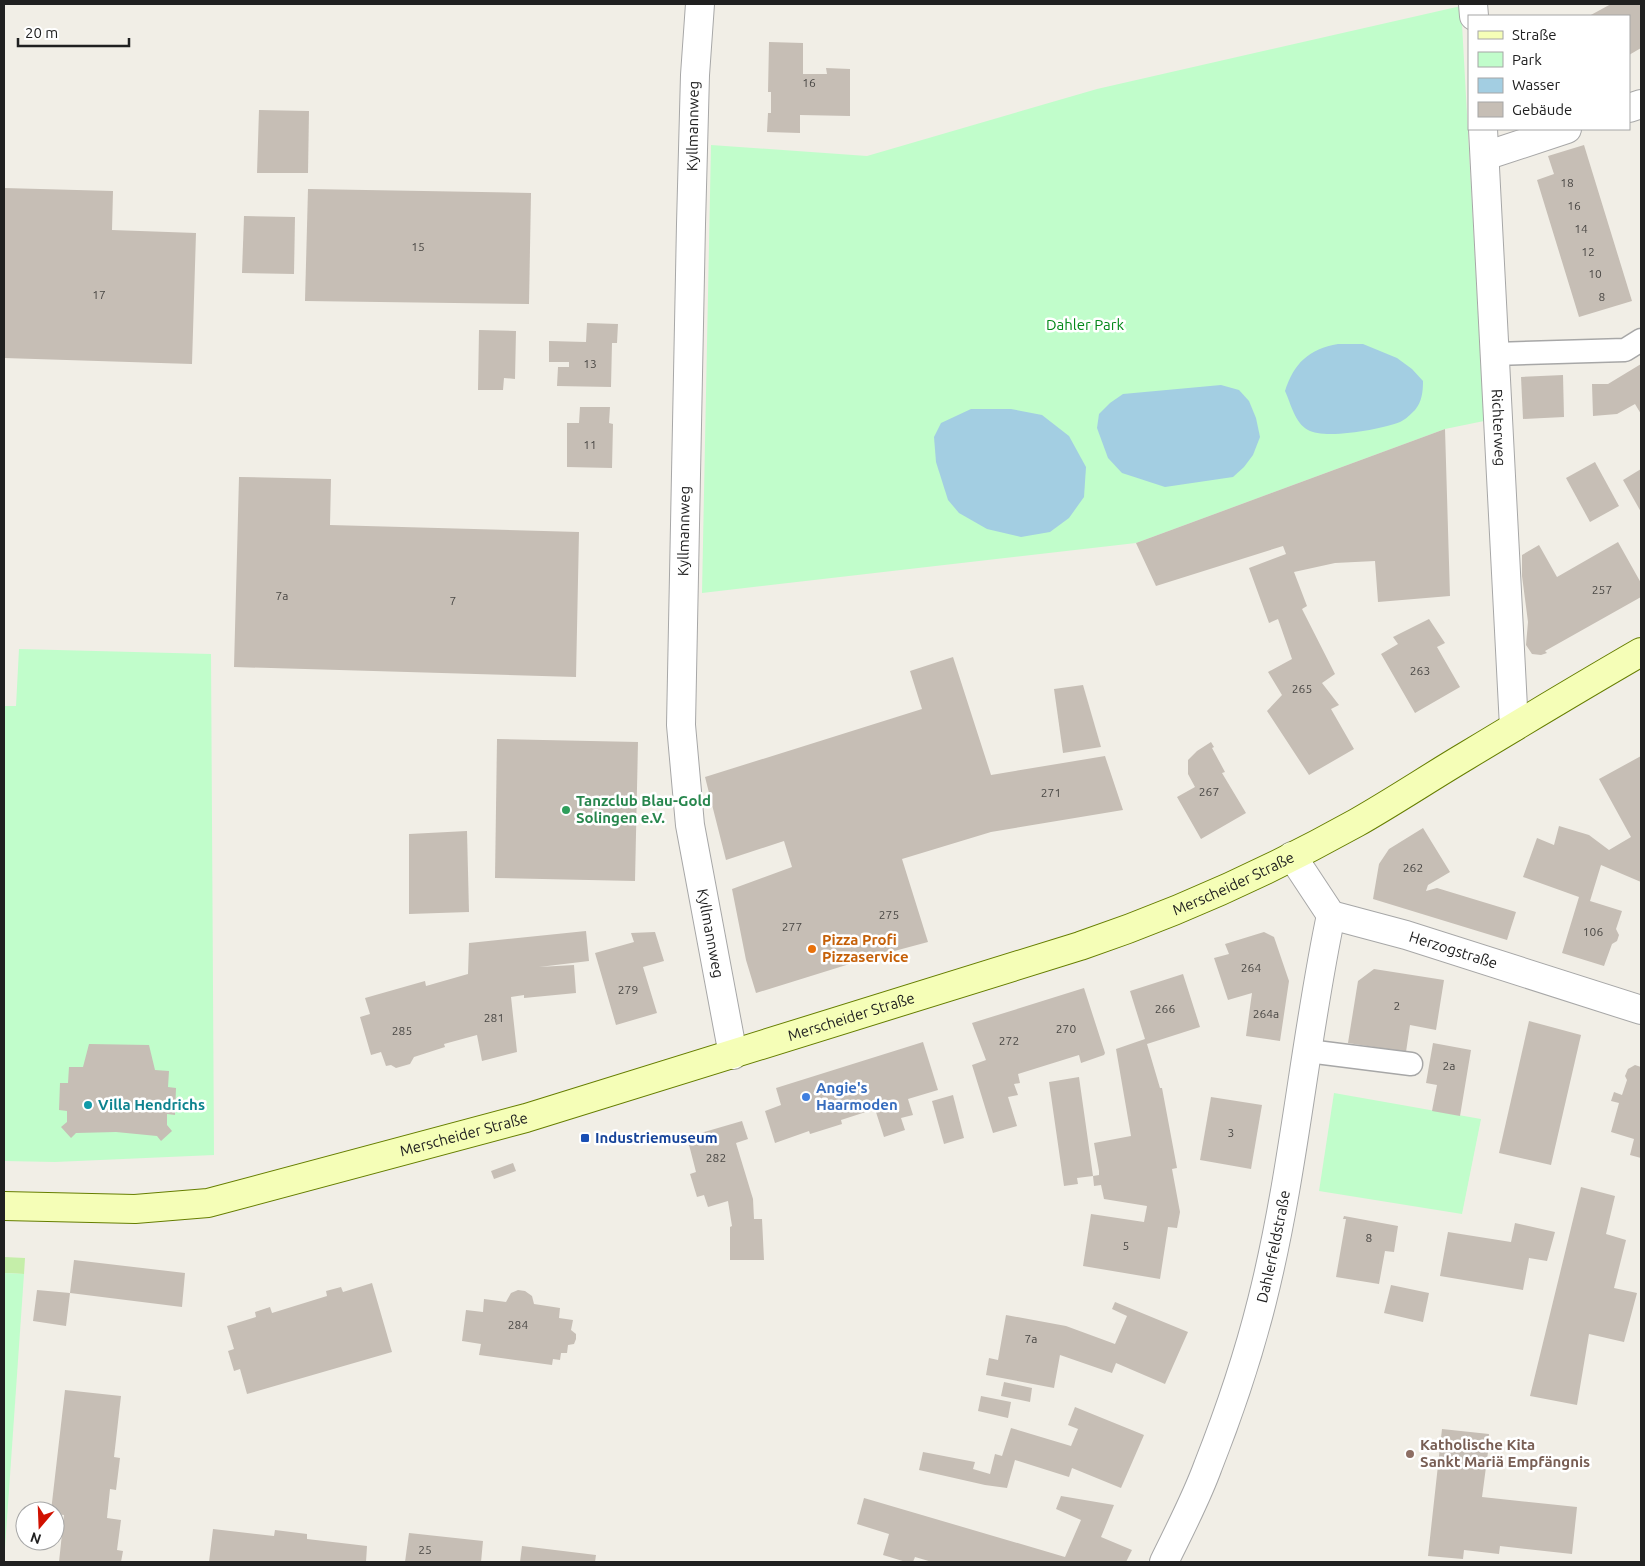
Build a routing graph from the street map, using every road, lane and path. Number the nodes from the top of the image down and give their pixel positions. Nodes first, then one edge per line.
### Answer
1 (700, 4) edge
2 (1483, 130) edge
3 (1564, 130) edge
4 (1485, 156) junction
5 (1641, 340) edge
6 (1495, 354) junction
7 (1641, 652) edge
8 (1514, 727) junction
9 (1292, 856) junction
10 (1331, 915) junction
11 (1641, 1010) edge
12 (1308, 1050) junction
13 (733, 1054) junction
14 (1411, 1064) dead end
15 (4, 1206) edge
16 (1164, 1562) edge

1 - 13 street, Kyllmannweg
2 - 4 street, Richterweg
3 - 4 street
4 - 6 street, Richterweg
5 - 6 lane
6 - 8 street, Richterweg
7 - 8 main road, Merscheider Straße
8 - 9 main road, Merscheider Straße
9 - 10 street
9 - 13 main road, Merscheider Straße
10 - 11 street, Herzogstraße
10 - 12 street, Dahlerfeldstraße
12 - 14 lane
12 - 16 street, Dahlerfeldstraße
13 - 15 main road, Merscheider Straße

